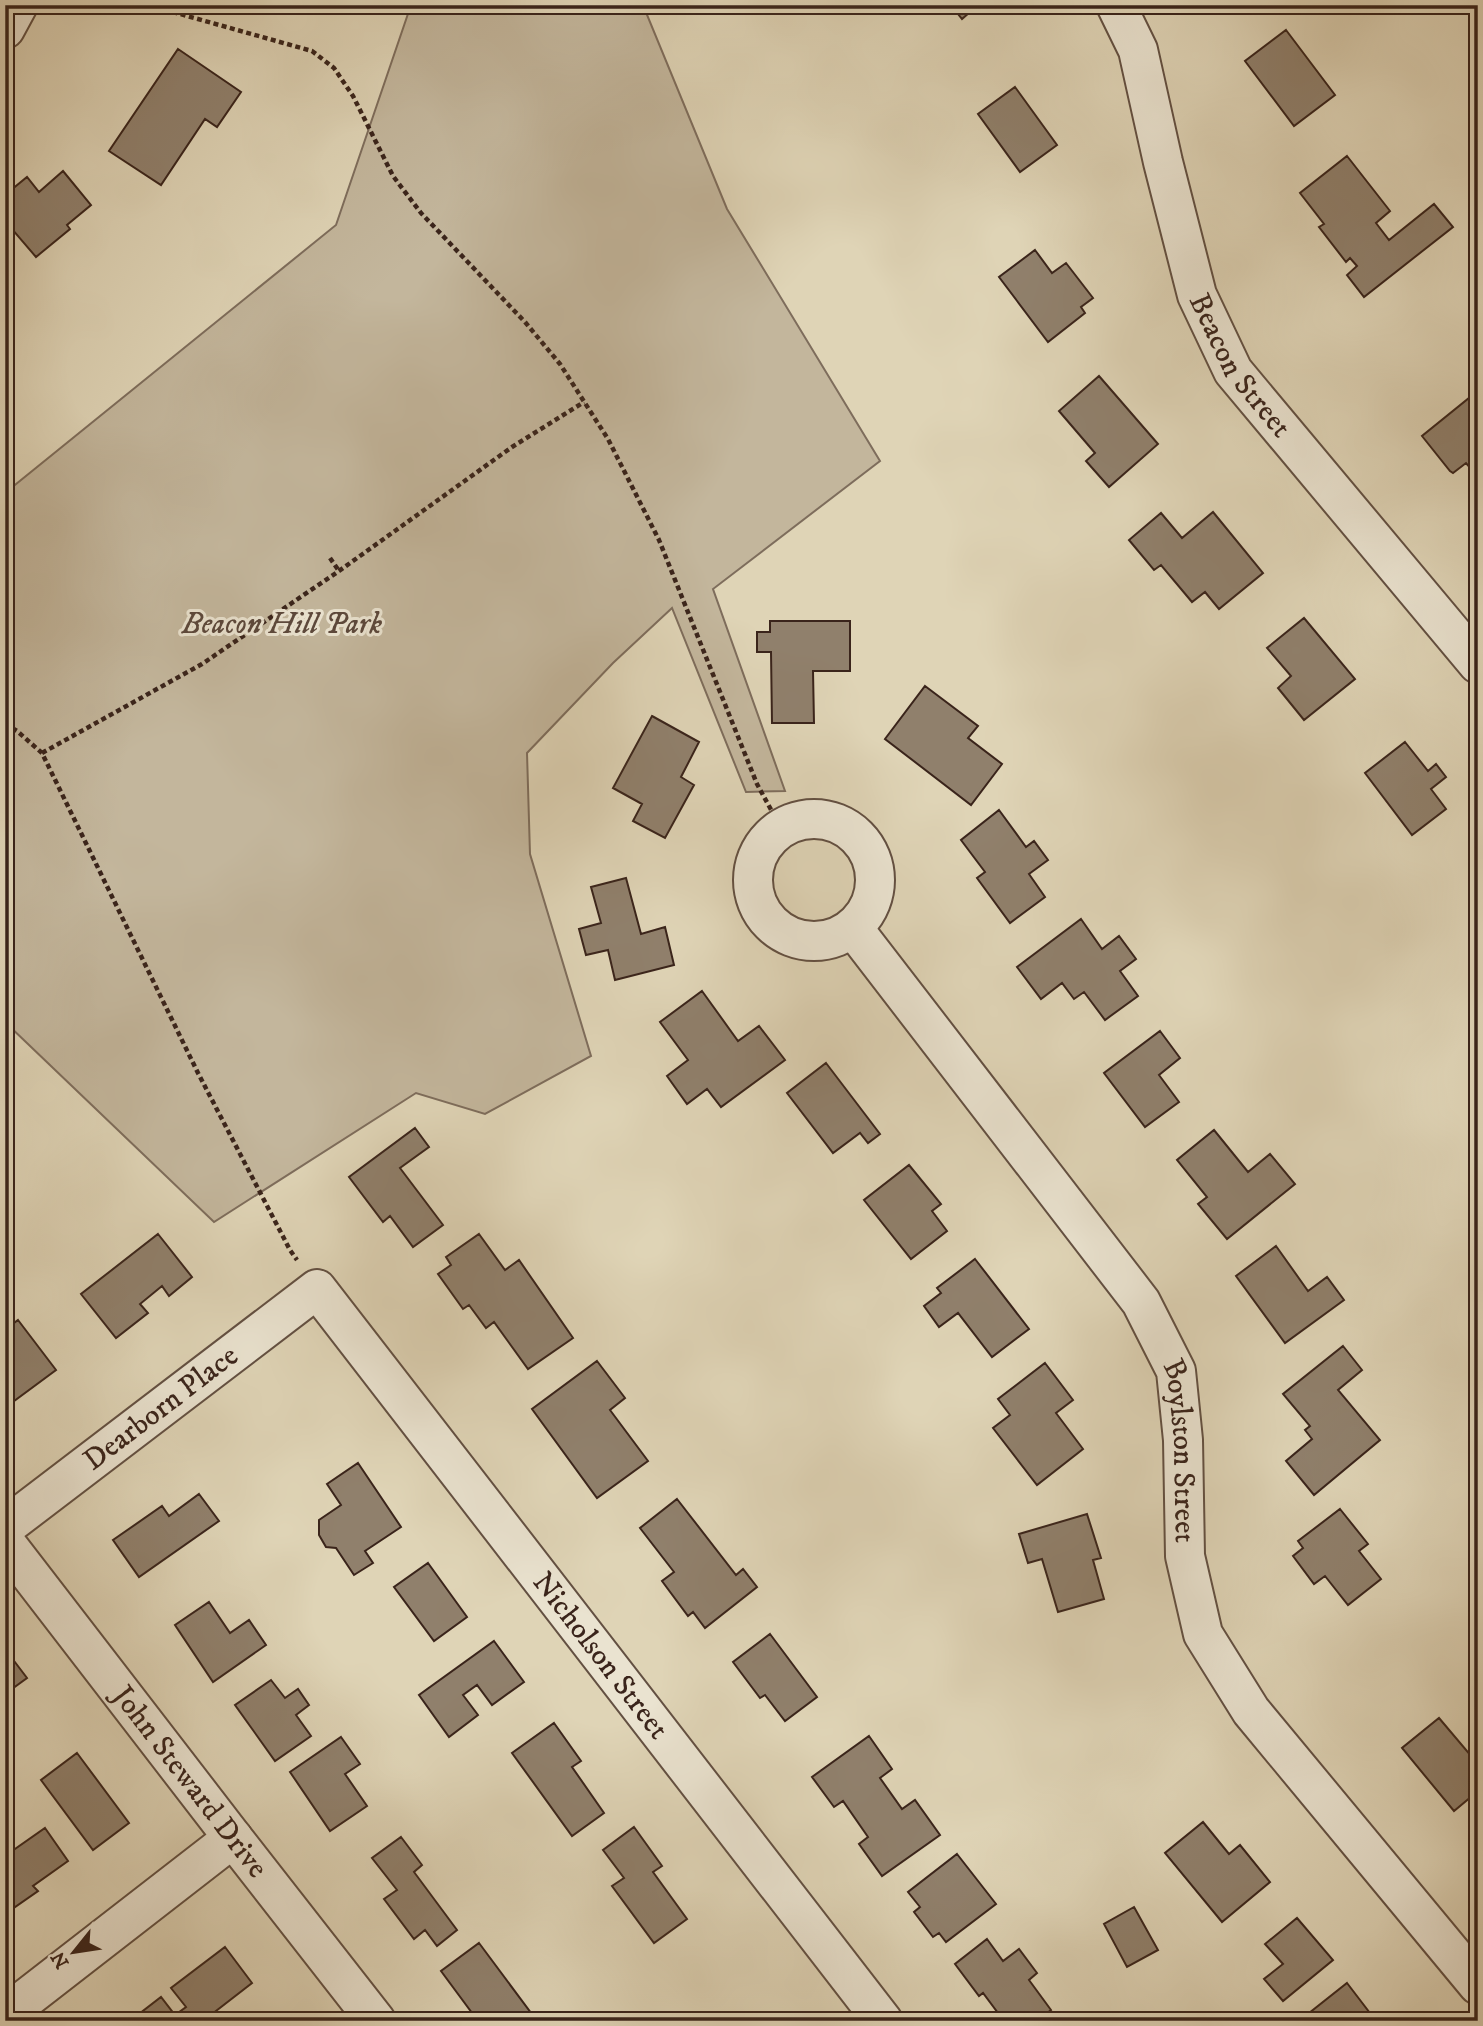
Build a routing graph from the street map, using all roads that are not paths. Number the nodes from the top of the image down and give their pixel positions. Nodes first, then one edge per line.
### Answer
1 (18, 5) edge
2 (1116, 5) edge
3 (5, 29) edge
4 (1478, 664) edge
5 (853, 928) junction
6 (317, 1289) joint
7 (5, 1527) edge
8 (5, 1542) edge
9 (233, 1838) junction
10 (1478, 1984) edge
11 (5, 2014) edge
12 (376, 2021) edge
13 (883, 2021) edge

1 - 3 street
2 - 4 street, Beacon Street
5 - 5 street
5 - 10 street, Boylston Street
6 - 7 street, Dearborn Place
6 - 13 street, Nicholson Street
8 - 9 street, John Steward Drive
9 - 11 street
9 - 12 street, John Steward Drive

